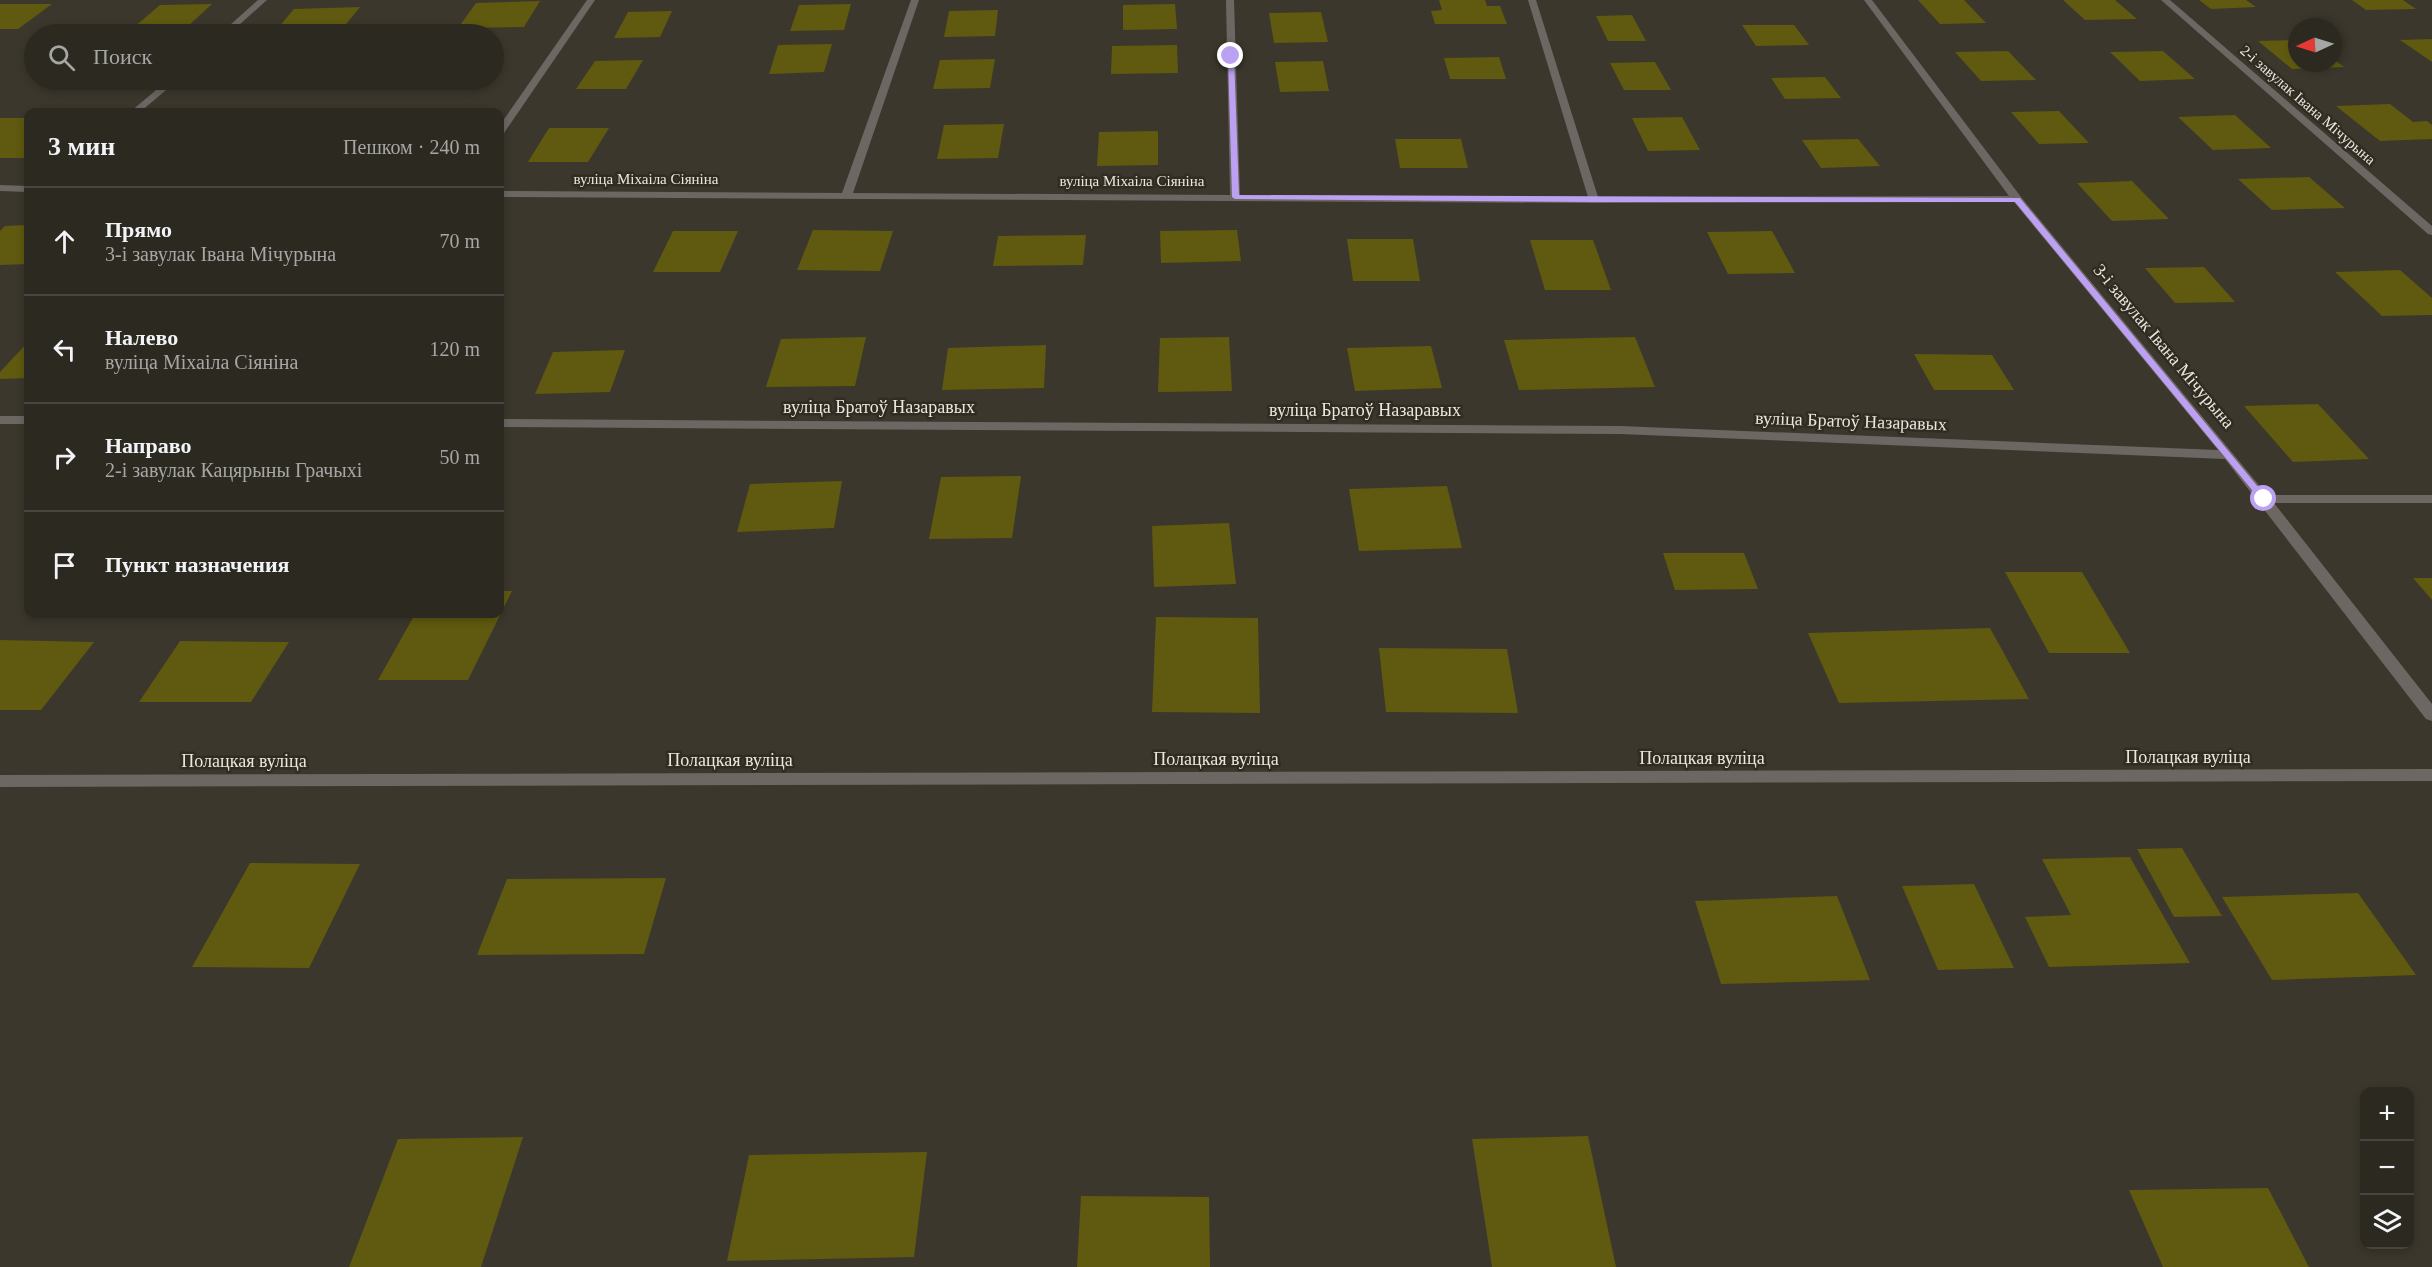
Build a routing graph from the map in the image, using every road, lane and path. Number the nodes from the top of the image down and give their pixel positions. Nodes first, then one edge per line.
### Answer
1 (263, 0) edge
2 (591, 0) edge
3 (915, 0) edge
4 (1230, 0) edge
5 (1532, 0) edge
6 (1868, 0) edge
7 (2165, 0) edge
8 (235, 24) edge
9 (161, 90) edge
10 (140, 108) edge
11 (504, 125) edge
12 (0, 188) edge
13 (24, 189) edge
14 (504, 194) edge
15 (848, 195) junction
16 (1235, 197) junction
17 (1594, 200) junction
18 (2017, 200) junction
19 (2432, 232) edge
20 (0, 420) edge
21 (24, 420) edge
22 (504, 423) edge
23 (2229, 455) junction
24 (2264, 499) junction
25 (2432, 499) edge
26 (2432, 715) edge
27 (2432, 776) edge
28 (0, 782) edge

1 - 8 street
2 - 11 street
3 - 15 street
4 - 16 street
5 - 17 street
6 - 18 street, 3-і завулак Івана Мічурына
7 - 19 street, 2-і завулак Івана Мічурына
9 - 10 street
12 - 13 street
14 - 15 street, вуліца Міхаіла Сіяніна
15 - 16 street, вуліца Міхаіла Сіяніна
16 - 17 street, вуліца Міхаіла Сіяніна
17 - 18 street, вуліца Міхаіла Сіяніна
18 - 23 street, 3-і завулак Івана Мічурына
20 - 21 street
22 - 23 street, вуліца Братоў Назаравых
23 - 24 street, 3-і завулак Івана Мічурына
24 - 25 street
24 - 26 street, 3-і завулак Івана Мічурына
27 - 28 street, Полацкая вуліца

